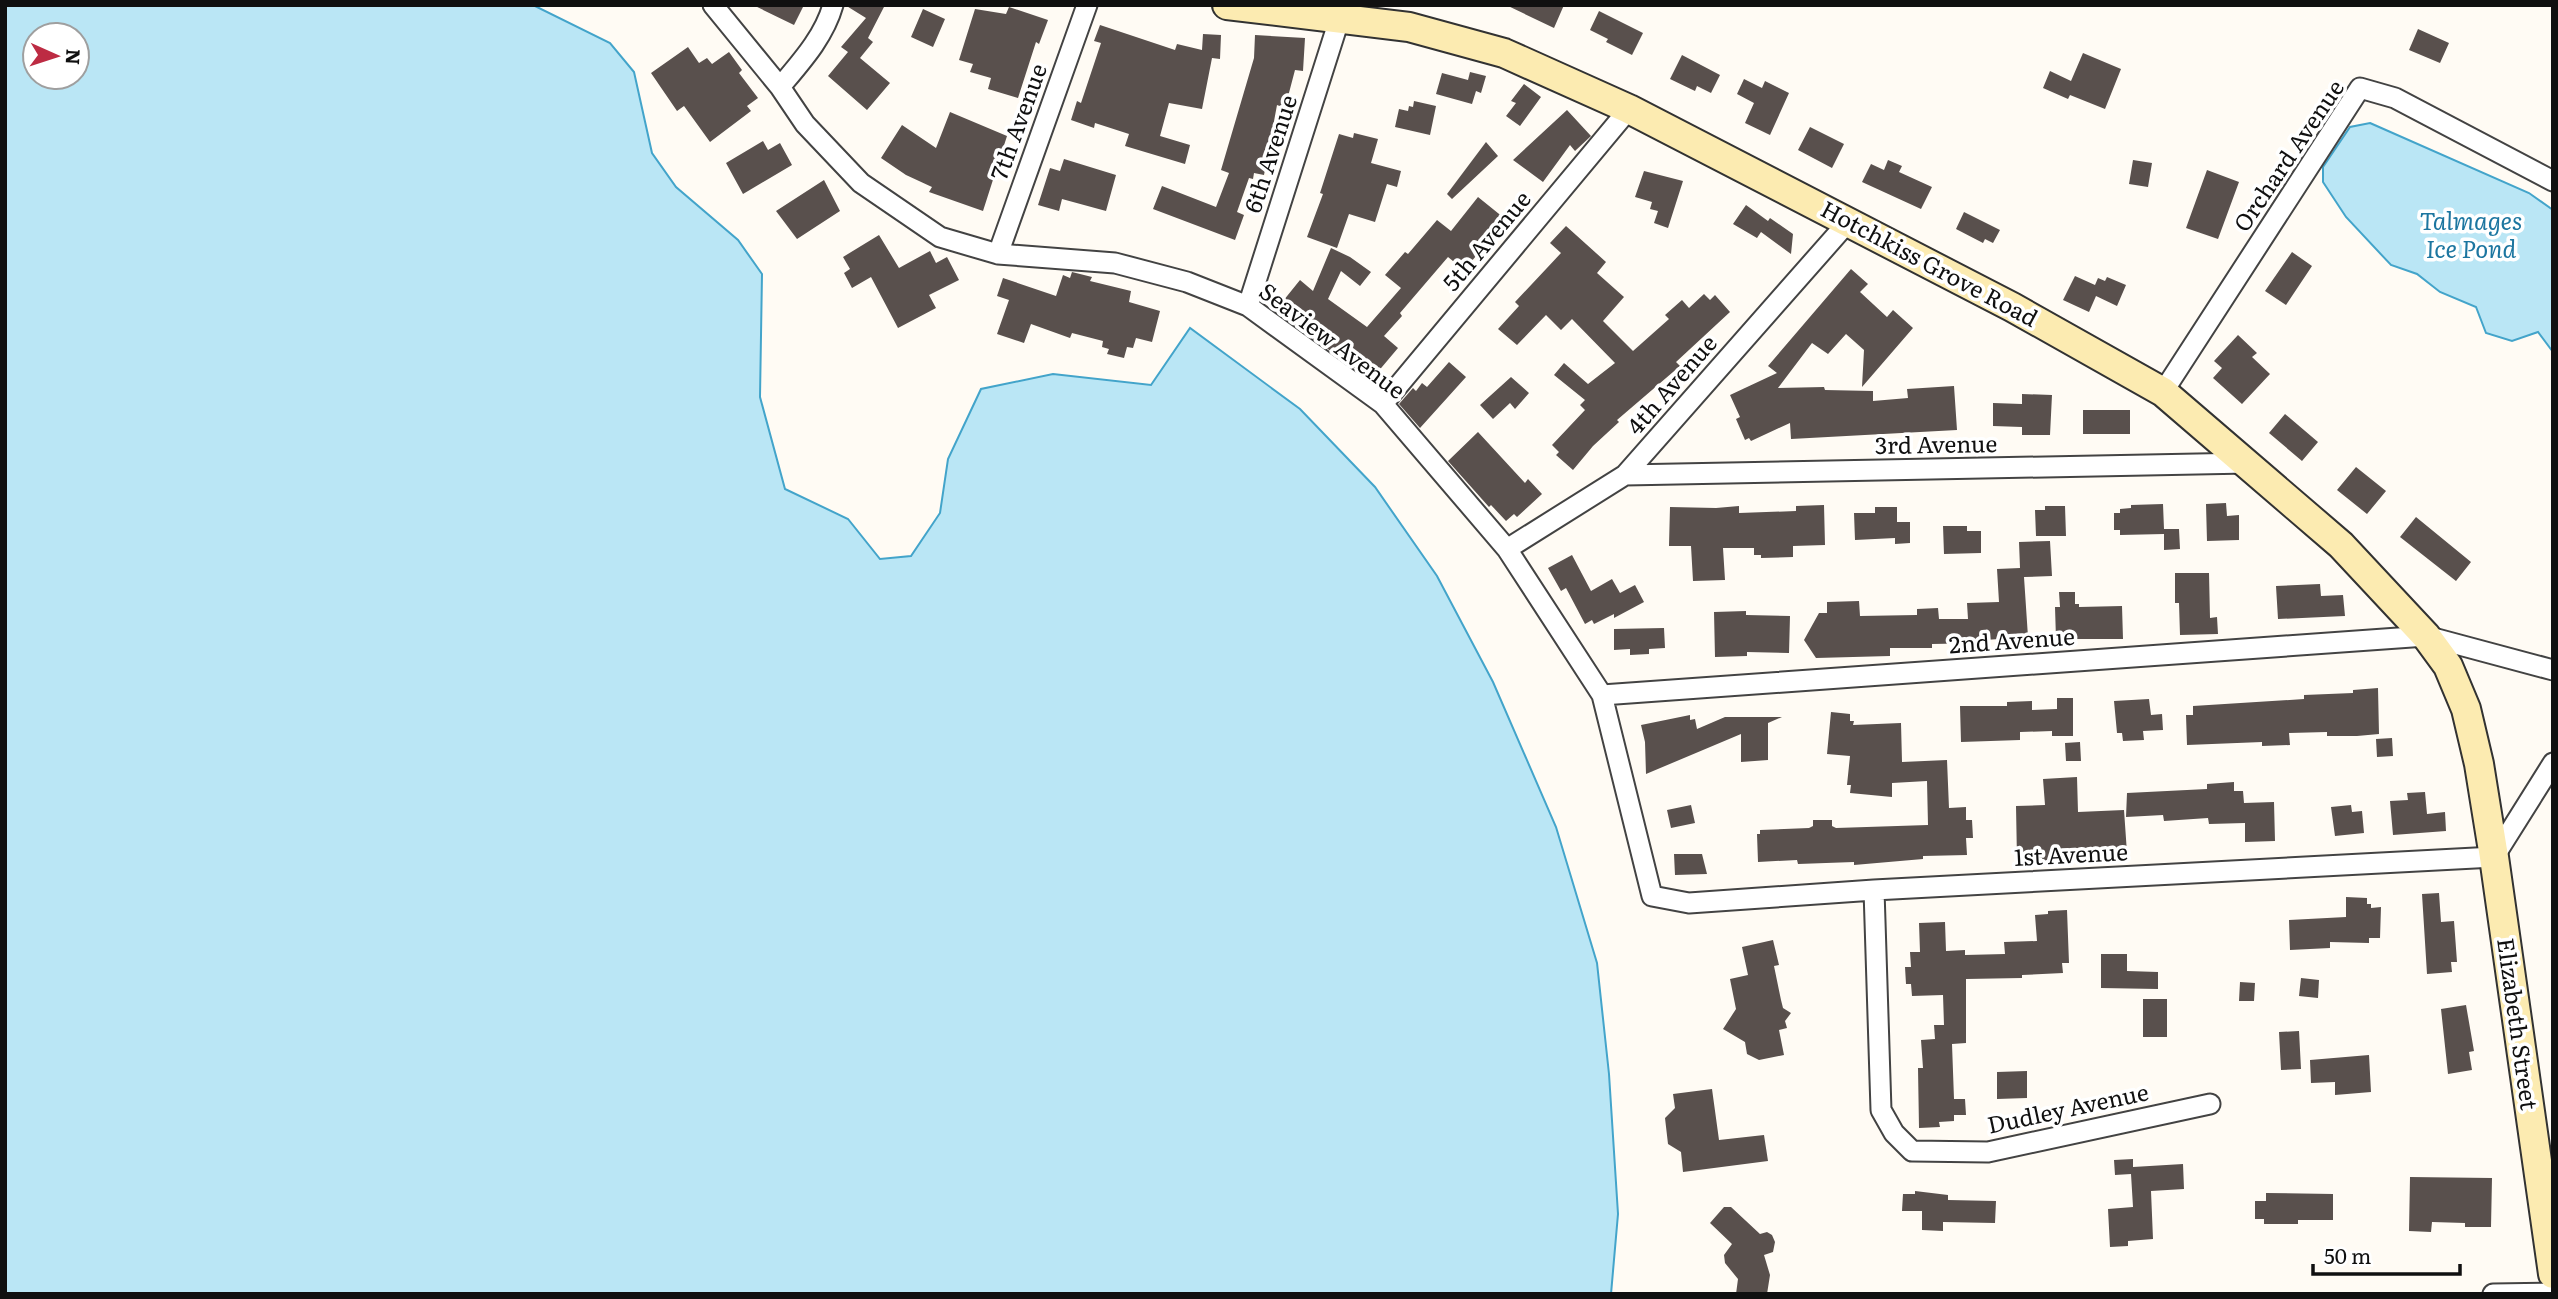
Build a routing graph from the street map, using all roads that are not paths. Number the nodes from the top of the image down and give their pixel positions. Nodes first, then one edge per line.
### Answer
1 (713, 5) edge
2 (833, 5) edge
3 (1087, 5) edge
4 (1227, 5) edge
5 (1340, 17) junction
6 (779, 87) junction
7 (1629, 109) junction
8 (2553, 181) edge
9 (1848, 222) junction
10 (998, 254) junction
11 (1248, 306) junction
12 (2163, 392) junction
13 (1383, 404) junction
14 (2248, 463) junction
15 (1625, 475) junction
16 (1507, 549) junction
17 (2426, 636) junction
18 (2553, 670) edge
19 (1602, 695) junction
20 (2553, 763) edge
21 (2494, 857) junction
22 (1874, 890) junction
23 (1652, 896) joint
24 (2210, 1104) dead end
25 (2553, 1274) edge
26 (2553, 1293) edge
27 (2493, 1294) edge

1 - 6 street, Seaview Avenue
2 - 6 street
3 - 10 street, 7th Avenue
4 - 5 main road, Hotchkiss Grove Road
5 - 7 main road, Hotchkiss Grove Road
5 - 11 street, 6th Avenue
6 - 10 street, Seaview Avenue
7 - 9 main road, Hotchkiss Grove Road
7 - 13 street, 5th Avenue
8 - 12 street, Orchard Avenue
9 - 12 main road, Hotchkiss Grove Road
9 - 15 street, 4th Avenue
10 - 11 street, Seaview Avenue
11 - 13 street, Seaview Avenue
12 - 14 main road, Hotchkiss Grove Road
13 - 16 street, Seaview Avenue
14 - 15 street, 3rd Avenue
14 - 17 main road, Hotchkiss Grove Road
15 - 16 street, 4th Avenue
16 - 19 street, Seaview Avenue
17 - 18 street
17 - 19 street, 2nd Avenue
17 - 21 main road, Elizabeth Street
19 - 23 street, Seaview Avenue
20 - 21 street
21 - 22 street, 1st Avenue
21 - 25 main road, Elizabeth Street
22 - 23 street, 1st Avenue
22 - 24 street, Dudley Avenue
26 - 27 street

